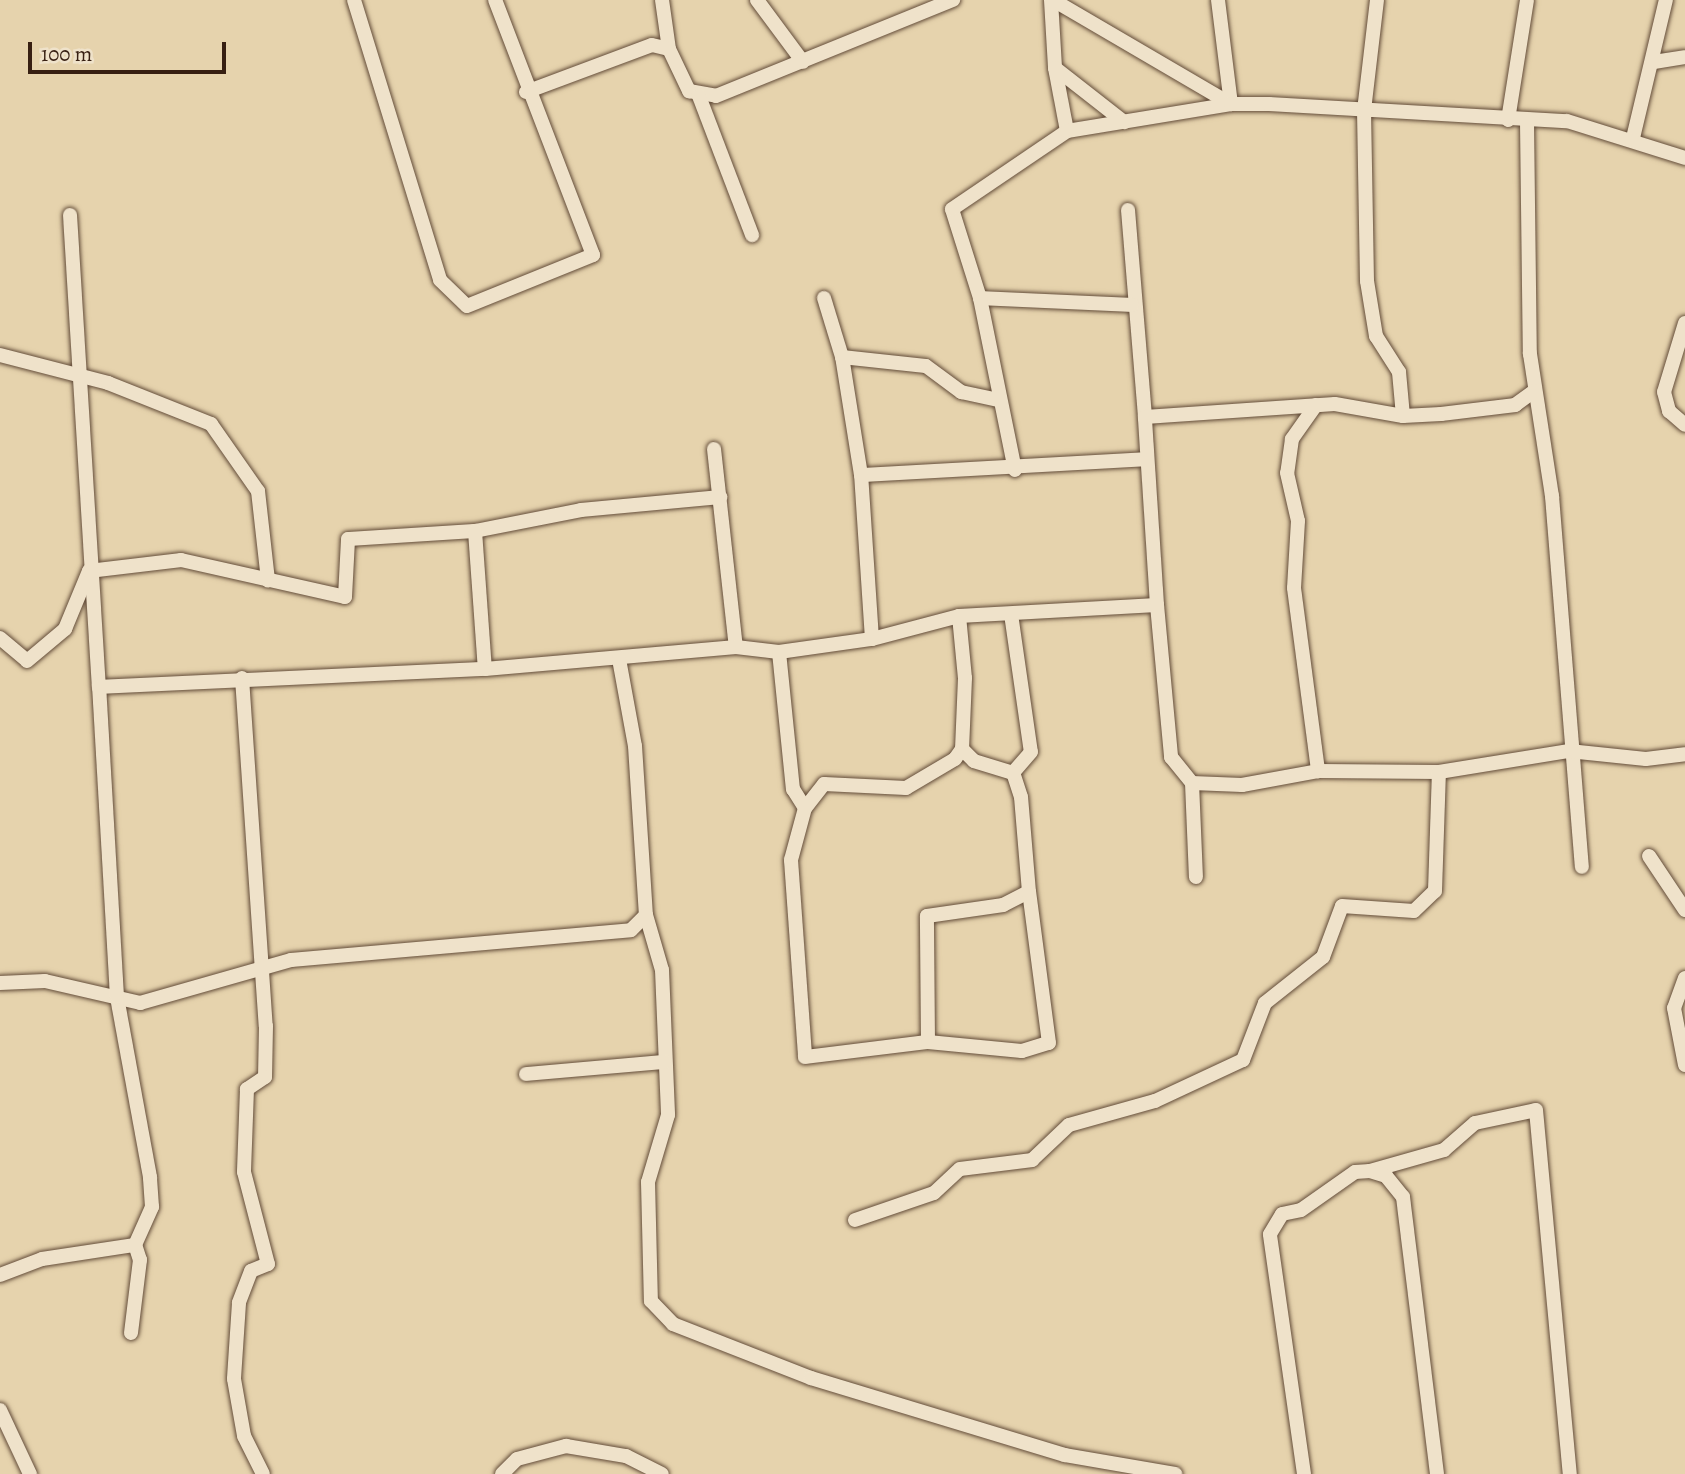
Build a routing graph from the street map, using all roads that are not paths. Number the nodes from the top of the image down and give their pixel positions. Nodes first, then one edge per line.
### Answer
1 (354, 0) edge
2 (495, 0) edge
3 (757, 0) edge
4 (953, 0) edge
5 (1052, 0) edge
6 (1218, 0) edge
7 (1377, 0) edge
8 (1527, 0) edge
9 (1666, 0) edge
10 (663, 1) edge
11 (785, 46) junction
12 (669, 49) junction
13 (1685, 57) edge
14 (803, 62) junction
15 (1654, 62) junction
16 (1055, 68) junction
17 (784, 69) junction
18 (526, 92) junction
19 (699, 96) junction
20 (1231, 104) junction
21 (1364, 110) junction
22 (1508, 120) junction
23 (1124, 121) junction
24 (1527, 122) junction
25 (1067, 131) junction
26 (1633, 138) junction
27 (1685, 158) edge
28 (1128, 210) dead end
29 (70, 215) dead end
30 (752, 235) dead end
31 (824, 298) dead end
32 (980, 298) junction
33 (1132, 305) junction
34 (1685, 323) edge
35 (0, 355) edge
36 (842, 357) junction
37 (78, 374) junction
38 (1534, 391) junction
39 (1000, 400) junction
40 (1316, 405) junction
41 (1402, 416) junction
42 (1145, 417) junction
43 (1685, 425) edge
44 (715, 449) dead end
45 (1147, 459) junction
46 (1015, 470) junction
47 (861, 475) junction
48 (720, 497) junction
49 (475, 531) junction
50 (89, 571) junction
51 (268, 580) junction
52 (1157, 605) junction
53 (1011, 614) junction
54 (959, 616) junction
55 (0, 638) edge
56 (872, 639) junction
57 (736, 647) junction
58 (779, 652) junction
59 (619, 659) junction
60 (485, 668) junction
61 (242, 678) junction
62 (99, 687) junction
63 (962, 749) junction
64 (1569, 751) junction
65 (1685, 754) edge
66 (1318, 771) junction
67 (1013, 772) junction
68 (1439, 772) junction
69 (1192, 783) junction
70 (805, 808) junction
71 (1649, 856) dead end
72 (1582, 867) dead end
73 (1196, 877) dead end
74 (1029, 892) junction
75 (1685, 910) edge
76 (646, 915) junction
77 (259, 966) junction
78 (1685, 978) edge
79 (0, 983) edge
80 (117, 997) junction
81 (928, 1041) junction
82 (664, 1062) junction
83 (1685, 1065) edge
84 (526, 1074) dead end
85 (1370, 1171) junction
86 (855, 1220) dead end
87 (135, 1245) junction
88 (0, 1275) edge
89 (131, 1333) dead end
90 (0, 1410) edge
91 (30, 1474) edge
92 (263, 1474) edge
93 (502, 1474) edge
94 (662, 1474) edge
95 (1175, 1474) edge
96 (1304, 1474) edge
97 (1437, 1474) edge
98 (1570, 1474) edge

1 - 18 street
2 - 18 street
3 - 11 street
4 - 14 street
5 - 16 street
5 - 20 street
6 - 20 street
7 - 21 street
8 - 22 street
9 - 15 street
10 - 12 street
11 - 14 street
11 - 17 street
12 - 18 street
12 - 19 street
13 - 15 street
14 - 17 street
15 - 26 street
16 - 23 street
16 - 25 street
17 - 19 street
19 - 30 street
20 - 21 street
20 - 23 street
21 - 22 street
21 - 41 street
22 - 24 street
23 - 25 street
24 - 26 street
24 - 38 street
25 - 32 street
26 - 27 street
28 - 33 street
29 - 37 street
31 - 36 street
32 - 33 street
32 - 39 street
33 - 42 street
34 - 43 street
35 - 37 street
36 - 39 street
36 - 47 street
37 - 50 street
37 - 51 street
38 - 41 street
38 - 64 street
39 - 46 street
40 - 41 street
40 - 42 street
40 - 66 street
42 - 45 street
44 - 48 street
45 - 46 street
45 - 52 street
46 - 47 street
47 - 56 street
48 - 49 street
48 - 57 street
49 - 51 street
49 - 60 street
50 - 51 street
50 - 55 street
50 - 62 street
52 - 53 street
52 - 69 street
53 - 54 street
53 - 67 street
54 - 56 street
54 - 63 street
56 - 58 street
57 - 58 street
57 - 59 street
58 - 70 street
59 - 60 street
59 - 76 street
60 - 61 street
61 - 62 street
61 - 77 street
62 - 80 street
63 - 67 street
63 - 70 street
64 - 65 street
64 - 68 street
64 - 72 street
66 - 68 street
66 - 69 street
67 - 74 street
68 - 86 street
69 - 73 street
70 - 81 street
71 - 75 street
74 - 81 street
74 - 81 street
76 - 77 street
76 - 82 street
77 - 80 street
77 - 92 street
78 - 83 street
79 - 80 street
80 - 87 street
82 - 84 street
82 - 95 street
85 - 96 street
85 - 97 street
85 - 98 street
87 - 88 street
87 - 89 street
90 - 91 street
93 - 94 street

